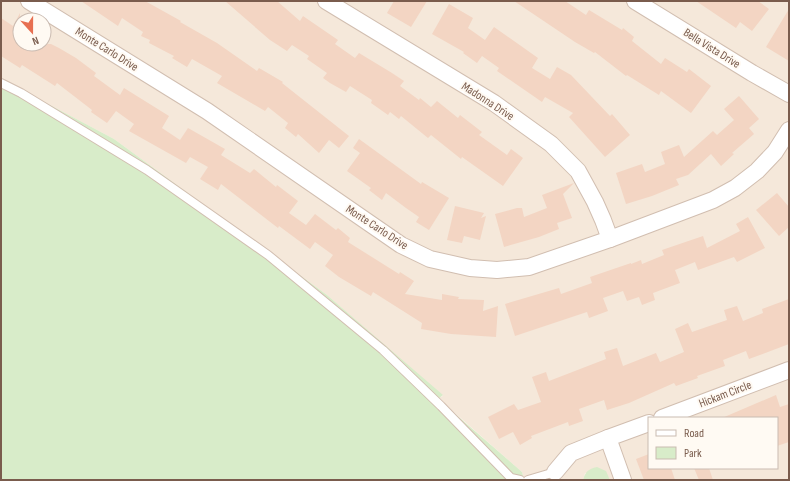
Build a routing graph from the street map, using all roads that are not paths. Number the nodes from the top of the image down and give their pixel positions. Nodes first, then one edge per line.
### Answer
1 (29, 1) edge
2 (326, 1) edge
3 (635, 1) edge
4 (348, 7) edge
5 (1, 83) edge
6 (789, 94) edge
7 (789, 130) edge
8 (610, 239) junction
9 (789, 370) edge
10 (665, 417) edge
11 (648, 423) edge
12 (608, 438) junction
13 (555, 472) joint
14 (520, 480) edge
15 (528, 480) edge
16 (624, 480) edge

1 - 8 street, Monte Carlo Drive
2 - 4 street, Madonna Drive
3 - 6 street, Bella Vista Drive
4 - 8 street, Madonna Drive
5 - 14 lane
7 - 8 street, Monte Carlo Drive
9 - 10 street, Hickam Circle
11 - 12 street
12 - 13 street
12 - 16 street
13 - 15 lane

